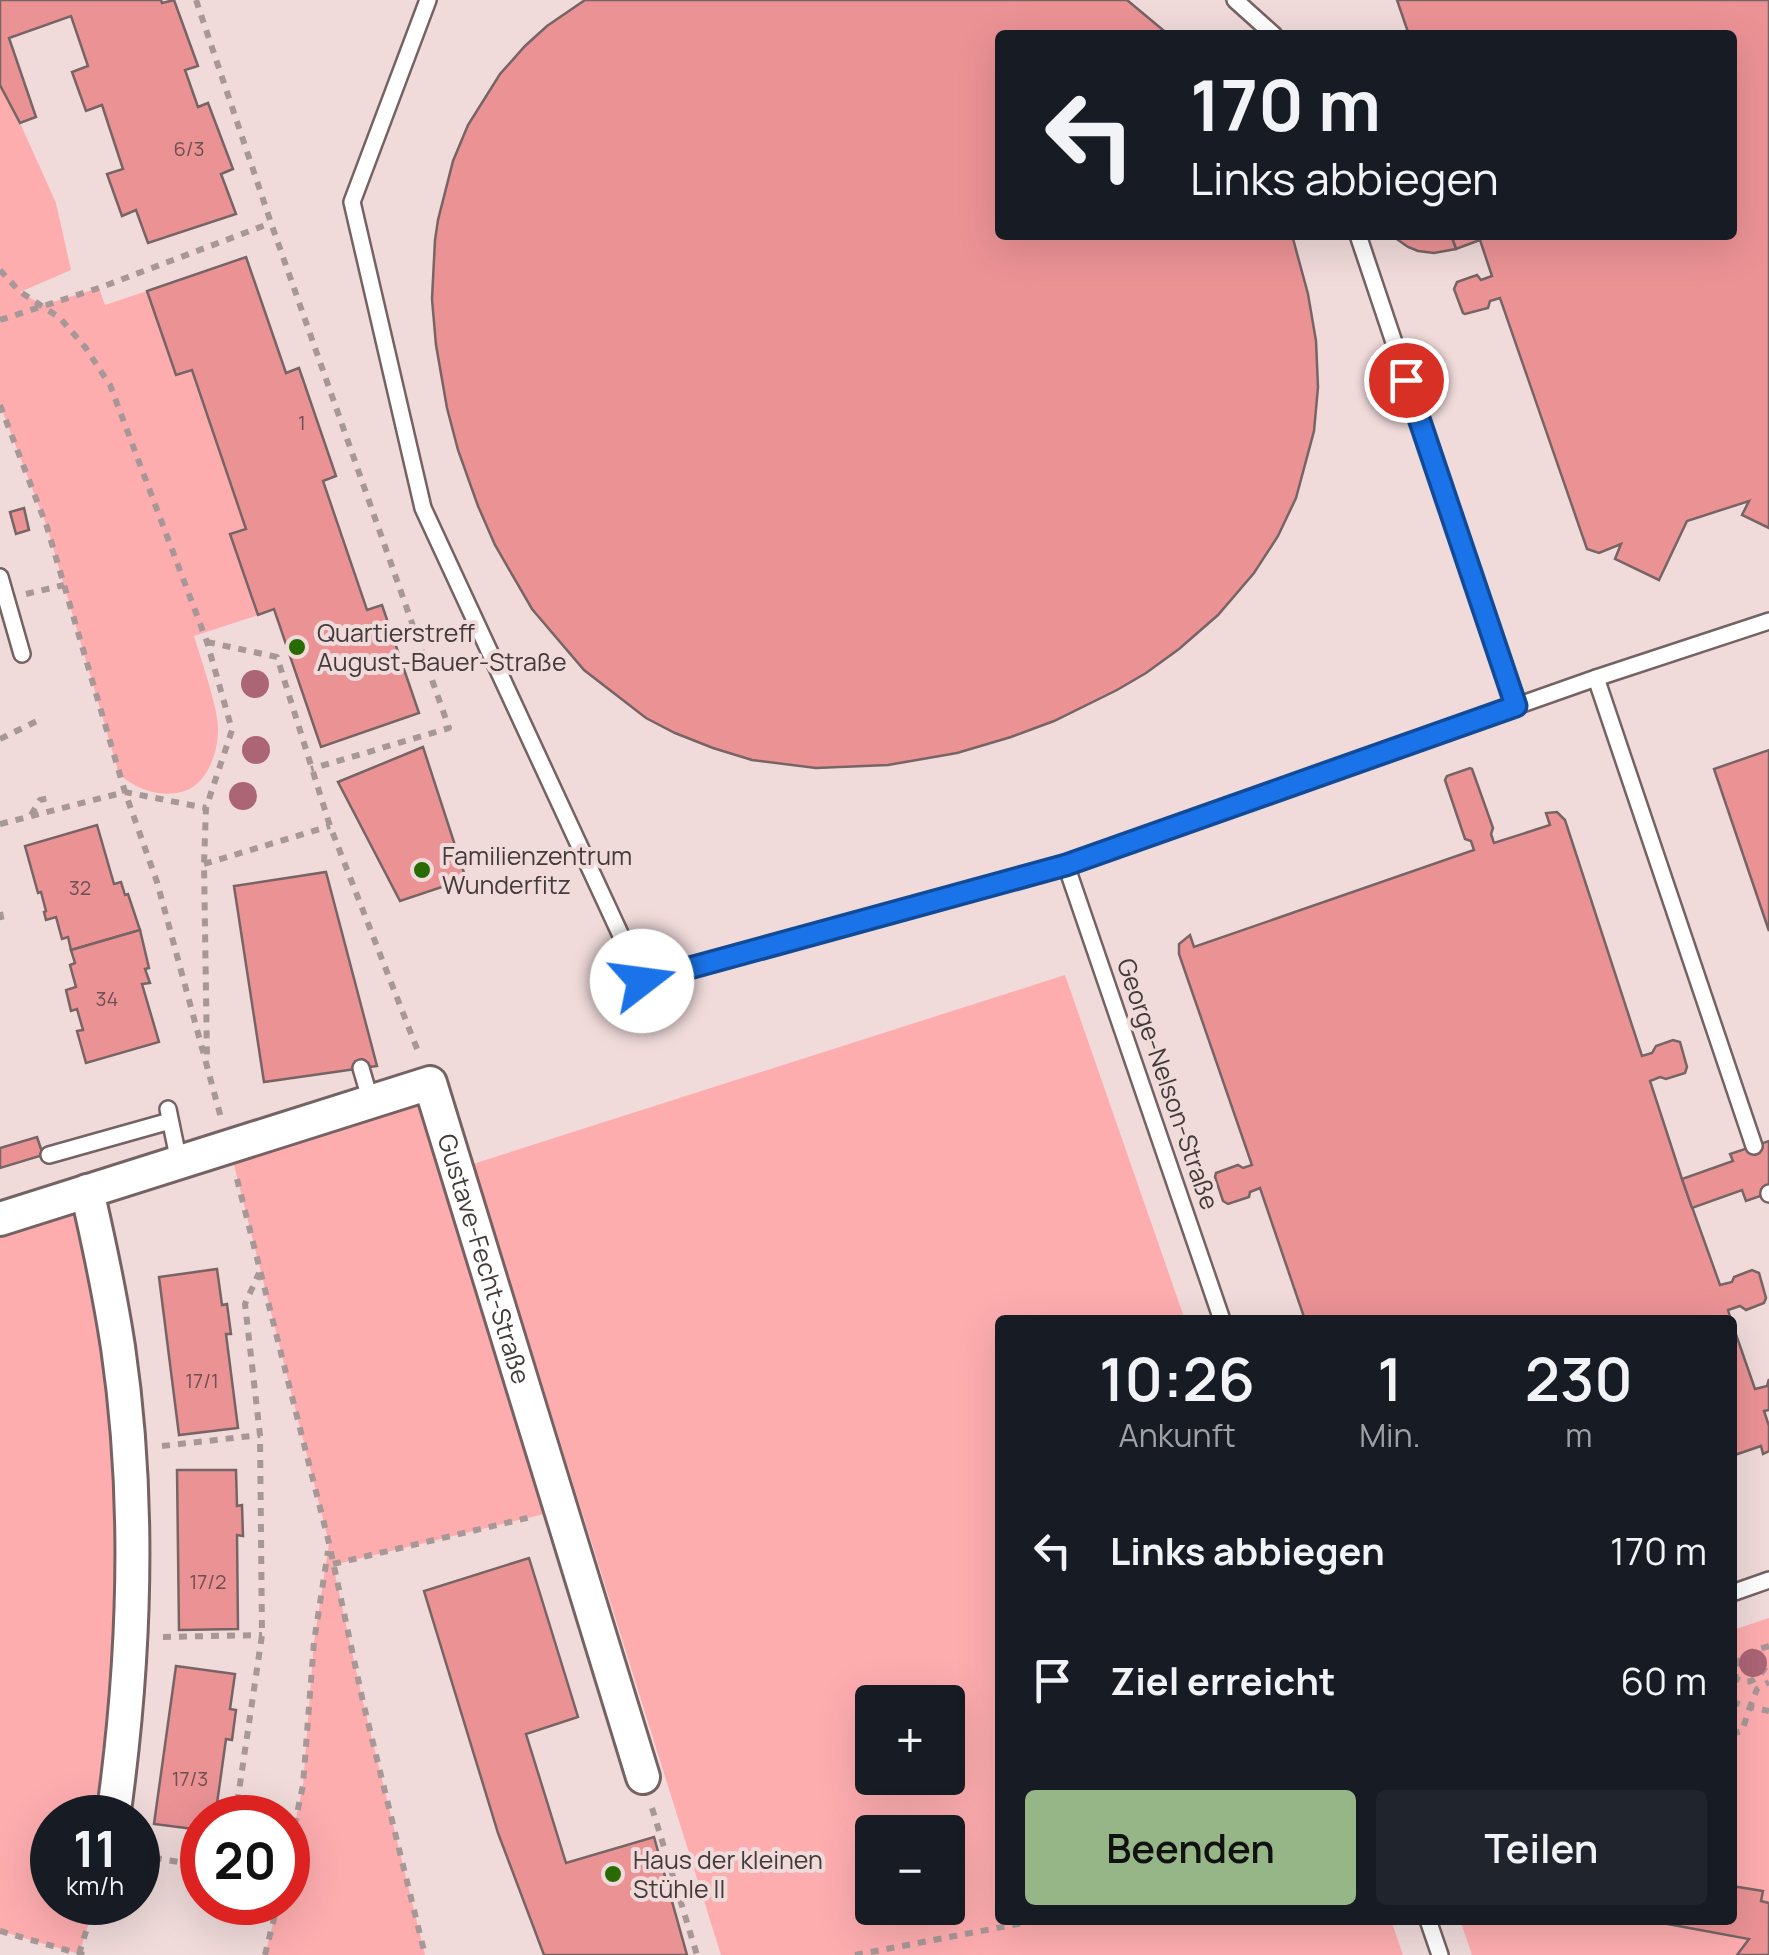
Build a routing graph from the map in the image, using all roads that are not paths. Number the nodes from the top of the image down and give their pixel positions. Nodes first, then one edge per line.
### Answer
1 (428, 0) edge
2 (1235, 0) edge
3 (1268, 30) edge
4 (1360, 240) edge
5 (0, 577) edge
6 (1769, 621) edge
7 (22, 654) dead end
8 (1596, 678) junction
9 (1516, 706) junction
10 (1066, 865) junction
11 (361, 1068) dead end
12 (370, 1102) junction
13 (1754, 1146) dead end
14 (49, 1155) dead end
15 (178, 1162) junction
16 (87, 1190) junction
17 (0, 1219) edge
18 (1220, 1315) edge
19 (1769, 1580) edge
20 (1737, 1590) edge
21 (643, 1777) road end
22 (116, 1795) edge
23 (1430, 1925) edge
24 (1440, 1955) edge

1 - 10 lane
2 - 3 lane
4 - 9 lane
5 - 7 lane
6 - 8 lane
8 - 9 lane
8 - 13 lane
9 - 10 lane
10 - 18 lane, George-Nelson-Straße
11 - 12 lane
12 - 15 street
12 - 21 street, Gustave-Fecht-Straße
14 - 15 lane
15 - 16 street
16 - 17 street
16 - 22 street
19 - 20 lane
23 - 24 lane

